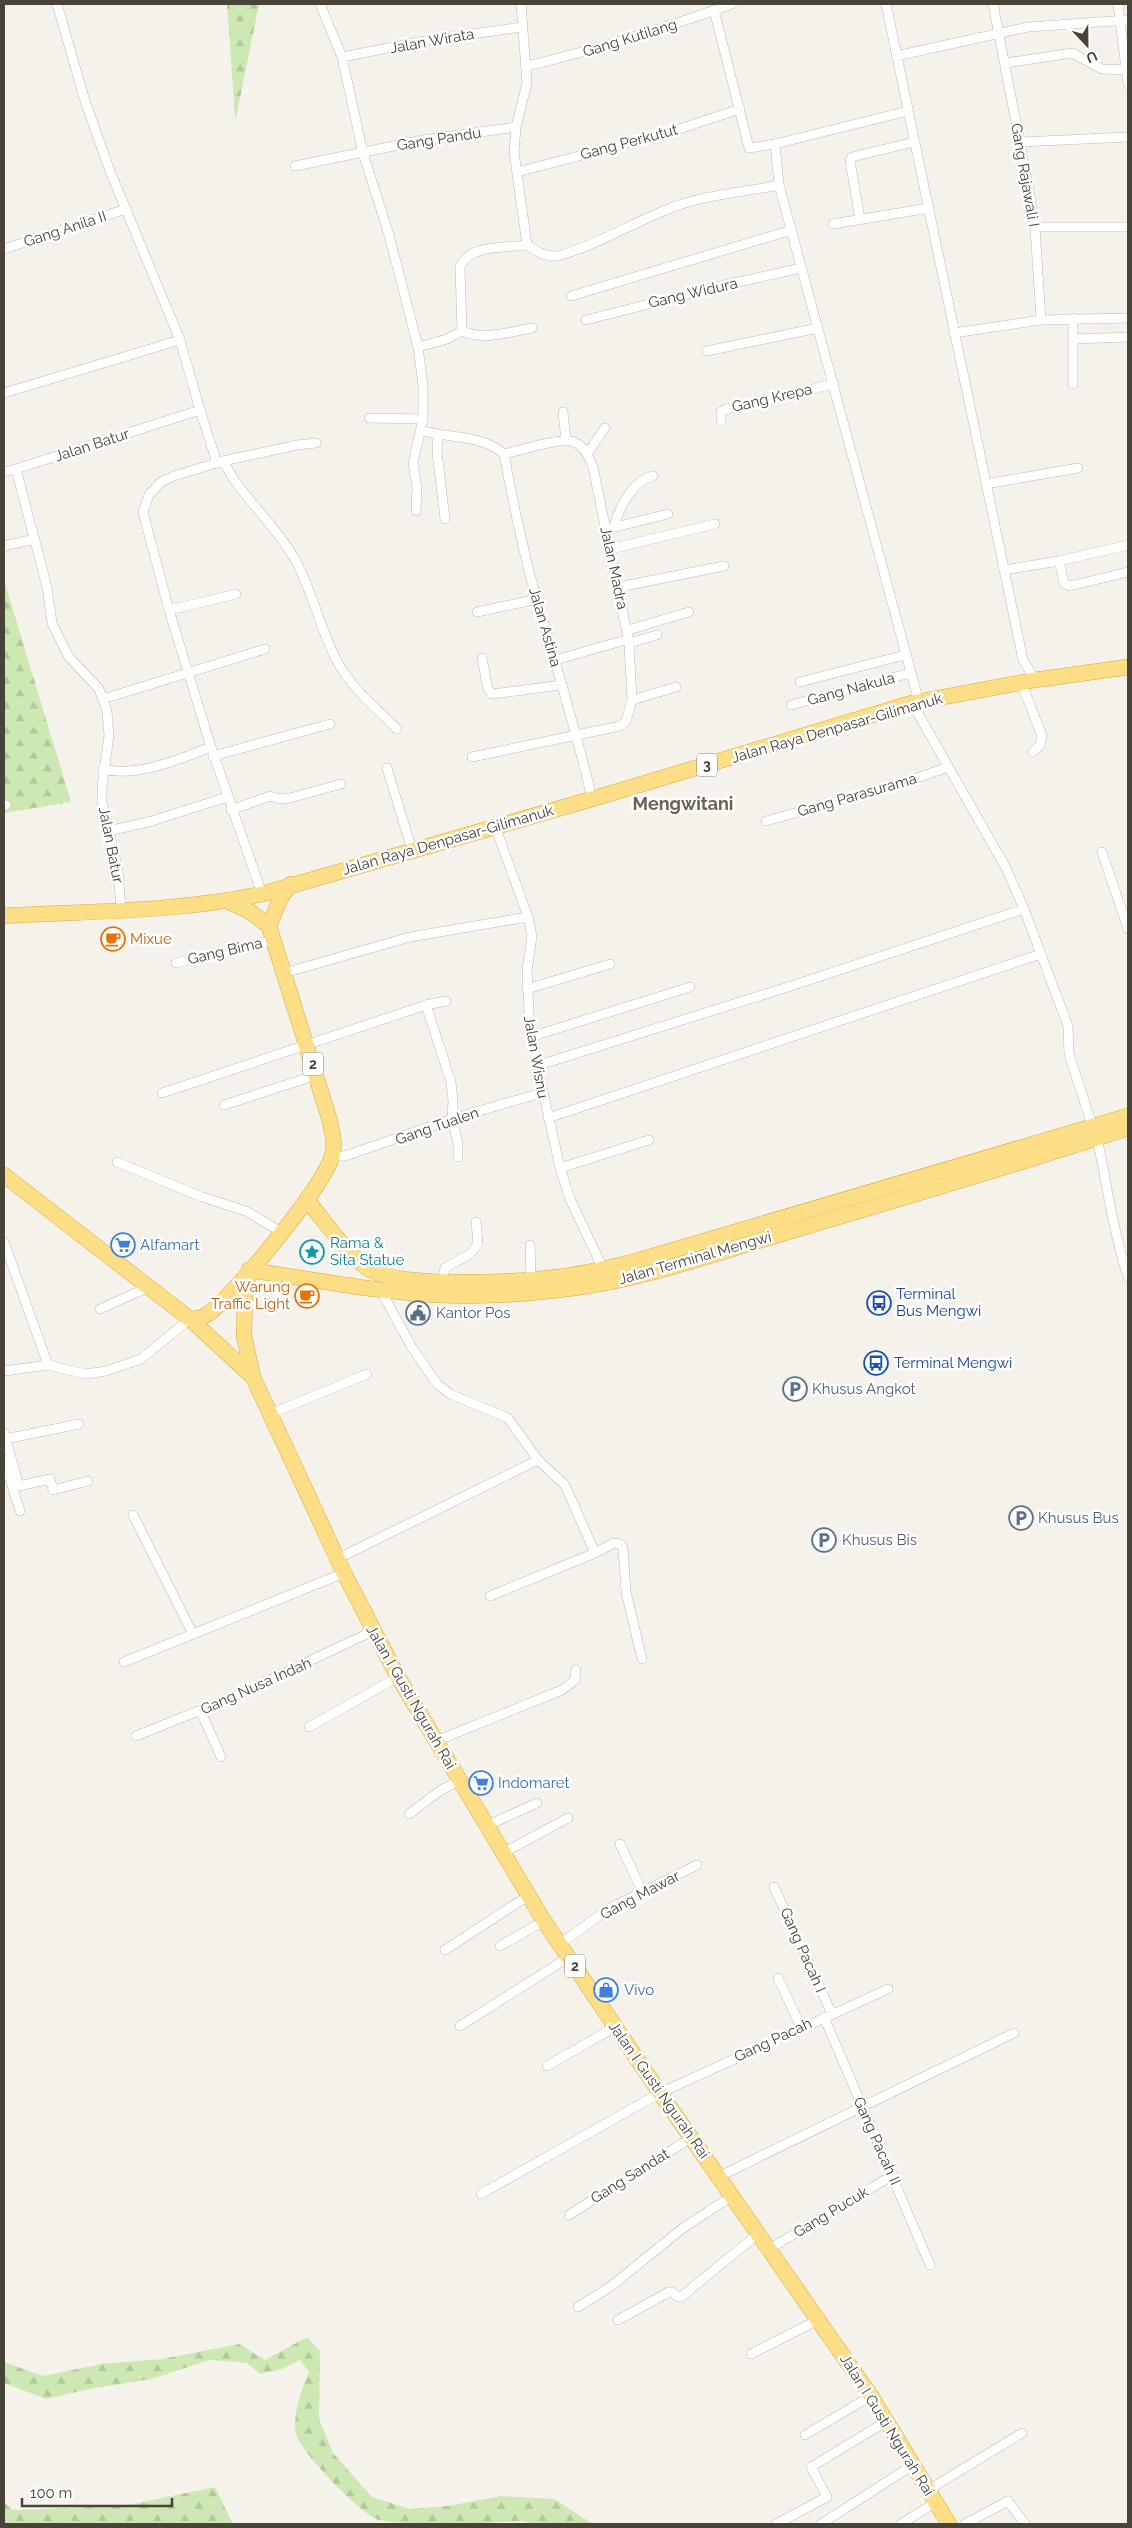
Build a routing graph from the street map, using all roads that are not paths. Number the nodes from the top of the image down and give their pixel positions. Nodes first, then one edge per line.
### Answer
1 (57, 4) edge
2 (320, 4) edge
3 (521, 4) edge
4 (732, 4) edge
5 (886, 4) edge
6 (993, 4) edge
7 (1118, 4) edge
8 (714, 10) junction
9 (1124, 20) edge
10 (522, 27) junction
11 (999, 32) junction
12 (896, 56) junction
13 (342, 57) junction
14 (1006, 62) junction
15 (527, 66) junction
16 (1127, 70) edge
17 (1128, 84) edge
18 (740, 109) junction
19 (908, 111) junction
20 (516, 127) junction
21 (1128, 137) edge
22 (914, 142) junction
23 (1020, 142) junction
24 (774, 144) junction
25 (363, 152) junction
26 (295, 166) dead end
27 (517, 172) junction
28 (779, 186) junction
29 (928, 208) junction
30 (126, 209) junction
31 (860, 219) junction
32 (833, 224) dead end
33 (1035, 227) junction
34 (1128, 228) edge
35 (792, 230) junction
36 (527, 245) junction
37 (4, 249) edge
38 (802, 268) junction
39 (571, 296) dead end
40 (1073, 318) junction
41 (1128, 318) edge
42 (586, 320) dead end
43 (1041, 320) junction
44 (532, 328) dead end
45 (818, 328) junction
46 (462, 331) junction
47 (954, 333) junction
48 (1128, 337) edge
49 (1074, 339) junction
50 (180, 340) junction
51 (418, 347) junction
52 (707, 351) dead end
53 (834, 384) junction
54 (1073, 384) dead end
55 (4, 393) edge
56 (200, 410) junction
57 (563, 412) dead end
58 (370, 418) dead end
59 (423, 419) junction
60 (721, 421) dead end
61 (605, 428) dead end
62 (421, 430) junction
63 (438, 435) junction
64 (566, 440) junction
65 (316, 443) dead end
66 (504, 454) junction
67 (587, 454) junction
68 (220, 462) junction
69 (1078, 468) dead end
70 (16, 469) junction
71 (4, 472) edge
72 (653, 476) dead end
73 (986, 484) junction
74 (416, 511) dead end
75 (668, 514) dead end
76 (445, 519) dead end
77 (715, 524) dead end
78 (610, 528) junction
79 (35, 540) junction
80 (1128, 545) edge
81 (4, 546) edge
82 (610, 549) junction
83 (1059, 561) junction
84 (724, 566) dead end
85 (1004, 570) junction
86 (1128, 572) edge
87 (618, 587) junction
88 (236, 594) dead end
89 (537, 599) junction
90 (169, 610) junction
91 (477, 612) dead end
92 (689, 612) dead end
93 (657, 635) dead end
94 (629, 637) junction
95 (265, 649) dead end
96 (905, 655) junction
97 (482, 658) dead end
98 (555, 660) junction
99 (1022, 660) junction
100 (1128, 667) edge
101 (188, 672) junction
102 (910, 673) junction
103 (800, 682) dead end
104 (1023, 682) junction
105 (562, 685) junction
106 (676, 688) dead end
107 (103, 699) junction
108 (632, 700) junction
109 (915, 702) junction
110 (791, 705) dead end
111 (330, 724) dead end
112 (397, 729) dead end
113 (578, 736) junction
114 (212, 751) junction
115 (1033, 752) dead end
116 (472, 757) dead end
117 (948, 767) junction
118 (387, 768) dead end
119 (103, 769) junction
120 (341, 784) dead end
121 (227, 796) junction
122 (592, 799) junction
123 (231, 810) junction
124 (766, 821) dead end
125 (494, 826) junction
126 (108, 831) junction
127 (412, 850) junction
128 (1102, 852) dead end
129 (291, 884) junction
130 (262, 894) junction
131 (227, 902) junction
132 (121, 909) junction
133 (1024, 909) junction
134 (4, 916) edge
135 (528, 917) junction
136 (1128, 929) edge
137 (271, 933) junction
138 (1041, 954) junction
139 (176, 963) dead end
140 (610, 964) dead end
141 (282, 978) junction
142 (690, 987) dead end
143 (527, 989) junction
144 (446, 1001) dead end
145 (426, 1005) junction
146 (530, 1037) junction
147 (307, 1044) junction
148 (536, 1066) junction
149 (317, 1075) junction
150 (541, 1093) junction
151 (162, 1094) dead end
152 (224, 1105) dead end
153 (1128, 1116) edge
154 (548, 1118) junction
155 (452, 1119) junction
156 (1128, 1128) edge
157 (1095, 1133) junction
158 (649, 1140) dead end
159 (332, 1156) junction
160 (458, 1157) dead end
161 (117, 1162) dead end
162 (560, 1168) junction
163 (4, 1175) edge
164 (307, 1200) junction
165 (476, 1222) dead end
166 (281, 1232) junction
167 (4, 1242) edge
168 (530, 1245) dead end
169 (249, 1270) junction
170 (606, 1275) junction
171 (1128, 1276) edge
172 (531, 1280) junction
173 (149, 1287) junction
174 (441, 1288) junction
175 (380, 1289) junction
176 (100, 1310) dead end
177 (190, 1319) junction
178 (48, 1365) junction
179 (4, 1371) edge
180 (366, 1374) dead end
181 (253, 1377) junction
182 (270, 1414) junction
183 (79, 1424) dead end
184 (4, 1436) edge
185 (4, 1460) edge
186 (538, 1460) junction
187 (88, 1481) dead end
188 (20, 1511) dead end
189 (133, 1515) dead end
190 (595, 1553) junction
191 (337, 1559) junction
192 (344, 1573) junction
193 (490, 1596) dead end
194 (373, 1631) junction
195 (193, 1634) junction
196 (642, 1659) dead end
197 (124, 1662) dead end
198 (576, 1670) dead end
199 (398, 1677) junction
200 (201, 1712) junction
201 (309, 1727) dead end
202 (136, 1736) dead end
203 (436, 1741) junction
204 (221, 1757) dead end
205 (459, 1781) junction
206 (537, 1803) dead end
207 (410, 1814) dead end
208 (568, 1818) dead end
209 (486, 1826) junction
210 (620, 1844) dead end
211 (503, 1853) junction
212 (697, 1866) dead end
213 (774, 1887) dead end
214 (642, 1891) junction
215 (528, 1896) junction
216 (544, 1921) junction
217 (500, 1946) dead end
218 (445, 1950) dead end
219 (565, 1951) junction
220 (778, 1978) dead end
221 (888, 1989) dead end
222 (828, 2015) junction
223 (460, 2026) dead end
224 (615, 2027) junction
225 (800, 2027) junction
226 (1014, 2033) dead end
227 (547, 2066) dead end
228 (660, 2093) junction
229 (862, 2106) junction
230 (691, 2138) junction
231 (893, 2175) junction
232 (718, 2177) junction
233 (482, 2194) dead end
234 (732, 2196) junction
235 (569, 2215) dead end
236 (758, 2234) junction
237 (769, 2249) junction
238 (930, 2265) dead end
239 (578, 2307) dead end
240 (618, 2320) dead end
241 (818, 2320) junction
242 (751, 2354) dead end
243 (871, 2396) junction
244 (886, 2421) junction
245 (1022, 2433) dead end
246 (805, 2435) dead end
247 (913, 2465) junction
248 (932, 2496) junction
249 (776, 2524) edge
250 (821, 2524) edge
251 (901, 2524) edge
252 (949, 2524) edge
253 (965, 2524) edge
254 (1025, 2524) edge

1 - 30 street
2 - 13 street
3 - 10 street
4 - 8 street, Gang Kutilang
5 - 12 street
6 - 11 street, Gang Rajawali I
7 - 9 street
8 - 15 street, Gang Kutilang
8 - 18 street
9 - 11 street
9 - 16 street
10 - 13 street, Jalan Wirata
10 - 15 street
11 - 12 street
11 - 14 street, Gang Rajawali I
12 - 19 street
13 - 25 street
14 - 16 street
14 - 23 street, Gang Rajawali I
15 - 20 street
16 - 17 street
18 - 24 street
18 - 27 street, Gang Perkutut
19 - 22 street
19 - 24 street
20 - 25 street, Gang Pandu
20 - 27 street
21 - 23 street
22 - 29 street
22 - 31 street
23 - 33 street, Gang Rajawali I
24 - 28 street
25 - 26 street, Gang Pandu
25 - 51 street
27 - 36 street
28 - 35 street
28 - 36 street
29 - 31 street
29 - 47 street
30 - 37 street, Gang Anila II
30 - 50 street
31 - 32 street
33 - 34 street
33 - 43 street, Gang Rajawali I
35 - 38 street
35 - 39 street
36 - 46 street
38 - 42 street, Gang Widura
38 - 45 street
40 - 41 street
40 - 43 street
40 - 49 street
43 - 47 street
44 - 46 street
45 - 52 street
45 - 53 street
46 - 51 street
47 - 73 street
48 - 49 street
49 - 54 street
50 - 55 street
50 - 56 street
51 - 59 street
53 - 60 street, Gang Krepa
53 - 96 street
56 - 68 street
56 - 70 street, Jalan Batur
57 - 64 street
58 - 59 street
59 - 62 street
61 - 67 street
62 - 63 street
62 - 74 street
63 - 66 street
63 - 76 street
64 - 66 street
64 - 67 street
65 - 68 street
66 - 89 street, Jalan Astina
67 - 78 street, Jalan Madra
68 - 90 street
68 - 112 street
69 - 73 street
70 - 71 street
70 - 79 street, Jalan Batur
72 - 78 street
73 - 85 street
75 - 78 street
77 - 82 street
78 - 82 street, Jalan Madra
79 - 81 street
79 - 107 street, Jalan Batur
80 - 83 street
82 - 87 street, Jalan Madra
83 - 85 street
83 - 86 street
84 - 87 street
85 - 99 street
87 - 94 street, Jalan Madra
88 - 90 street
89 - 91 street
89 - 98 street, Jalan Astina
90 - 101 street
92 - 94 street
93 - 94 street
94 - 98 street
94 - 108 street, Jalan Madra
95 - 101 street
96 - 102 street
96 - 103 street
97 - 105 street
98 - 105 street, Jalan Astina
99 - 104 street
99 - 104 street
100 - 104 highway, Jalan Raya Denpasar-Gilimanuk / 3
101 - 107 street
101 - 114 street
102 - 109 street
102 - 110 street, Gang Nakula
104 - 109 highway, Jalan Raya Denpasar-Gilimanuk / 3
104 - 115 street
105 - 113 street, Jalan Astina
106 - 108 street
107 - 119 street, Jalan Batur
108 - 113 street, Jalan Madra
109 - 117 street
109 - 122 highway, Jalan Raya Denpasar-Gilimanuk / 3
111 - 114 street
113 - 116 street
113 - 122 street, Jalan Astina
114 - 119 street
114 - 121 street
117 - 124 street, Gang Parasurama
117 - 133 street
118 - 127 street
119 - 126 street, Jalan Batur
120 - 123 street
121 - 123 street
121 - 126 street
122 - 125 highway, Jalan Raya Denpasar-Gilimanuk / 3
123 - 130 street
125 - 127 highway, Jalan Raya Denpasar-Gilimanuk / 3
125 - 135 street, Jalan Wisnu
126 - 132 street, Jalan Batur
127 - 129 highway, Jalan Raya Denpasar-Gilimanuk / 3
128 - 136 street
129 - 130 highway, Jalan Raya Denpasar-Gilimanuk / 3
129 - 137 highway
130 - 131 highway, Jalan Raya Denpasar-Gilimanuk / 3
131 - 132 highway, Jalan Raya Denpasar-Gilimanuk
131 - 137 highway
132 - 134 highway, Jalan Raya Denpasar-Gilimanuk
133 - 138 street
133 - 148 street
135 - 141 street
135 - 143 street, Jalan Wisnu
137 - 139 street, Gang Bima
137 - 141 highway, 2
138 - 154 street
138 - 157 street
140 - 143 street
141 - 147 highway, 2
142 - 146 street
143 - 146 street, Jalan Wisnu
144 - 145 street
145 - 147 street
145 - 155 street
146 - 148 street, Jalan Wisnu
147 - 149 highway, 2
147 - 151 street
148 - 150 street, Jalan Wisnu
149 - 152 street
149 - 159 highway, 2
150 - 154 street, Jalan Wisnu
150 - 155 street, Gang Tualen
153 - 157 highway, Jalan Terminal Mengwi
154 - 162 street, Jalan Wisnu
155 - 159 street, Gang Tualen
155 - 160 street
156 - 157 highway, Jalan Terminal Mengwi
157 - 170 highway, Jalan Terminal Mengwi
157 - 171 street
158 - 162 street
159 - 164 highway, 2
161 - 166 street
162 - 170 street, Jalan Wisnu
163 - 173 highway, 2
164 - 166 highway, 2
164 - 174 highway, Jalan Terminal Mengwi
165 - 174 street
166 - 169 highway, 2
167 - 178 street
168 - 172 street
169 - 175 highway, Jalan Terminal Mengwi
169 - 177 highway
169 - 181 highway, 2
170 - 172 highway, Jalan Terminal Mengwi
170 - 174 highway, Jalan Terminal Mengwi
172 - 174 highway, Jalan Terminal Mengwi
173 - 176 street
173 - 177 highway, 2
174 - 175 highway, Jalan Terminal Mengwi
175 - 186 street
177 - 178 street
177 - 181 highway, 2
178 - 179 street
180 - 182 street
181 - 182 highway, Jalan I Gusti Ngurah Rai / 2
182 - 191 highway, Jalan I Gusti Ngurah Rai / 2
183 - 184 street
184 - 187 street
185 - 188 street
186 - 190 street
186 - 191 street
189 - 195 street
190 - 193 street
190 - 196 street
191 - 192 highway, Jalan I Gusti Ngurah Rai / 2
192 - 194 highway, Jalan I Gusti Ngurah Rai / 2
192 - 195 street
194 - 199 highway, Jalan I Gusti Ngurah Rai / 2
194 - 200 street, Gang Nusa Indah
195 - 197 street
198 - 203 street
199 - 201 street
199 - 203 highway, Jalan I Gusti Ngurah Rai / 2
200 - 202 street, Gang Nusa Indah
200 - 204 street
203 - 205 highway, Jalan I Gusti Ngurah Rai / 2
205 - 207 street
205 - 209 highway, Jalan I Gusti Ngurah Rai / 2
206 - 209 street
208 - 211 street
209 - 211 highway, Jalan I Gusti Ngurah Rai / 2
210 - 214 street
211 - 215 highway, Jalan I Gusti Ngurah Rai / 2
212 - 214 street, Gang Mawar
213 - 222 street, Gang Pacah I
214 - 219 street, Gang Mawar
215 - 216 highway, Jalan I Gusti Ngurah Rai / 2
215 - 218 street
216 - 217 street
216 - 219 highway, Jalan I Gusti Ngurah Rai / 2
219 - 223 street, Gang Mawar
219 - 224 highway, Jalan I Gusti Ngurah Rai / 2
220 - 225 street
221 - 222 street, Gang Pacah
222 - 225 street, Gang Pacah
222 - 229 street, Gang Pacah II
224 - 227 street
224 - 228 highway, Jalan I Gusti Ngurah Rai / 2
225 - 228 street, Gang Pacah
226 - 229 street
228 - 230 highway, Jalan I Gusti Ngurah Rai / 2
228 - 233 street, Gang Pacah
229 - 231 street, Gang Pacah II
229 - 232 street
230 - 232 highway, Jalan I Gusti Ngurah Rai / 2
230 - 235 street, Gang Sandat
231 - 237 street, Gang Pucuk
231 - 238 street, Gang Pacah II
232 - 234 highway, Jalan I Gusti Ngurah Rai / 2
234 - 236 highway, Jalan I Gusti Ngurah Rai / 2
234 - 239 street
236 - 237 highway, Jalan I Gusti Ngurah Rai / 2
236 - 240 street
237 - 241 highway, Jalan I Gusti Ngurah Rai / 2
241 - 242 street
241 - 243 highway, Jalan I Gusti Ngurah Rai / 2
243 - 244 highway, Jalan I Gusti Ngurah Rai / 2
243 - 246 street
244 - 247 highway, Jalan I Gusti Ngurah Rai / 2
244 - 249 street
245 - 248 street
247 - 248 highway, Jalan I Gusti Ngurah Rai / 2
247 - 250 street
248 - 251 street
248 - 252 highway, Jalan I Gusti Ngurah Rai / 2
253 - 254 street

